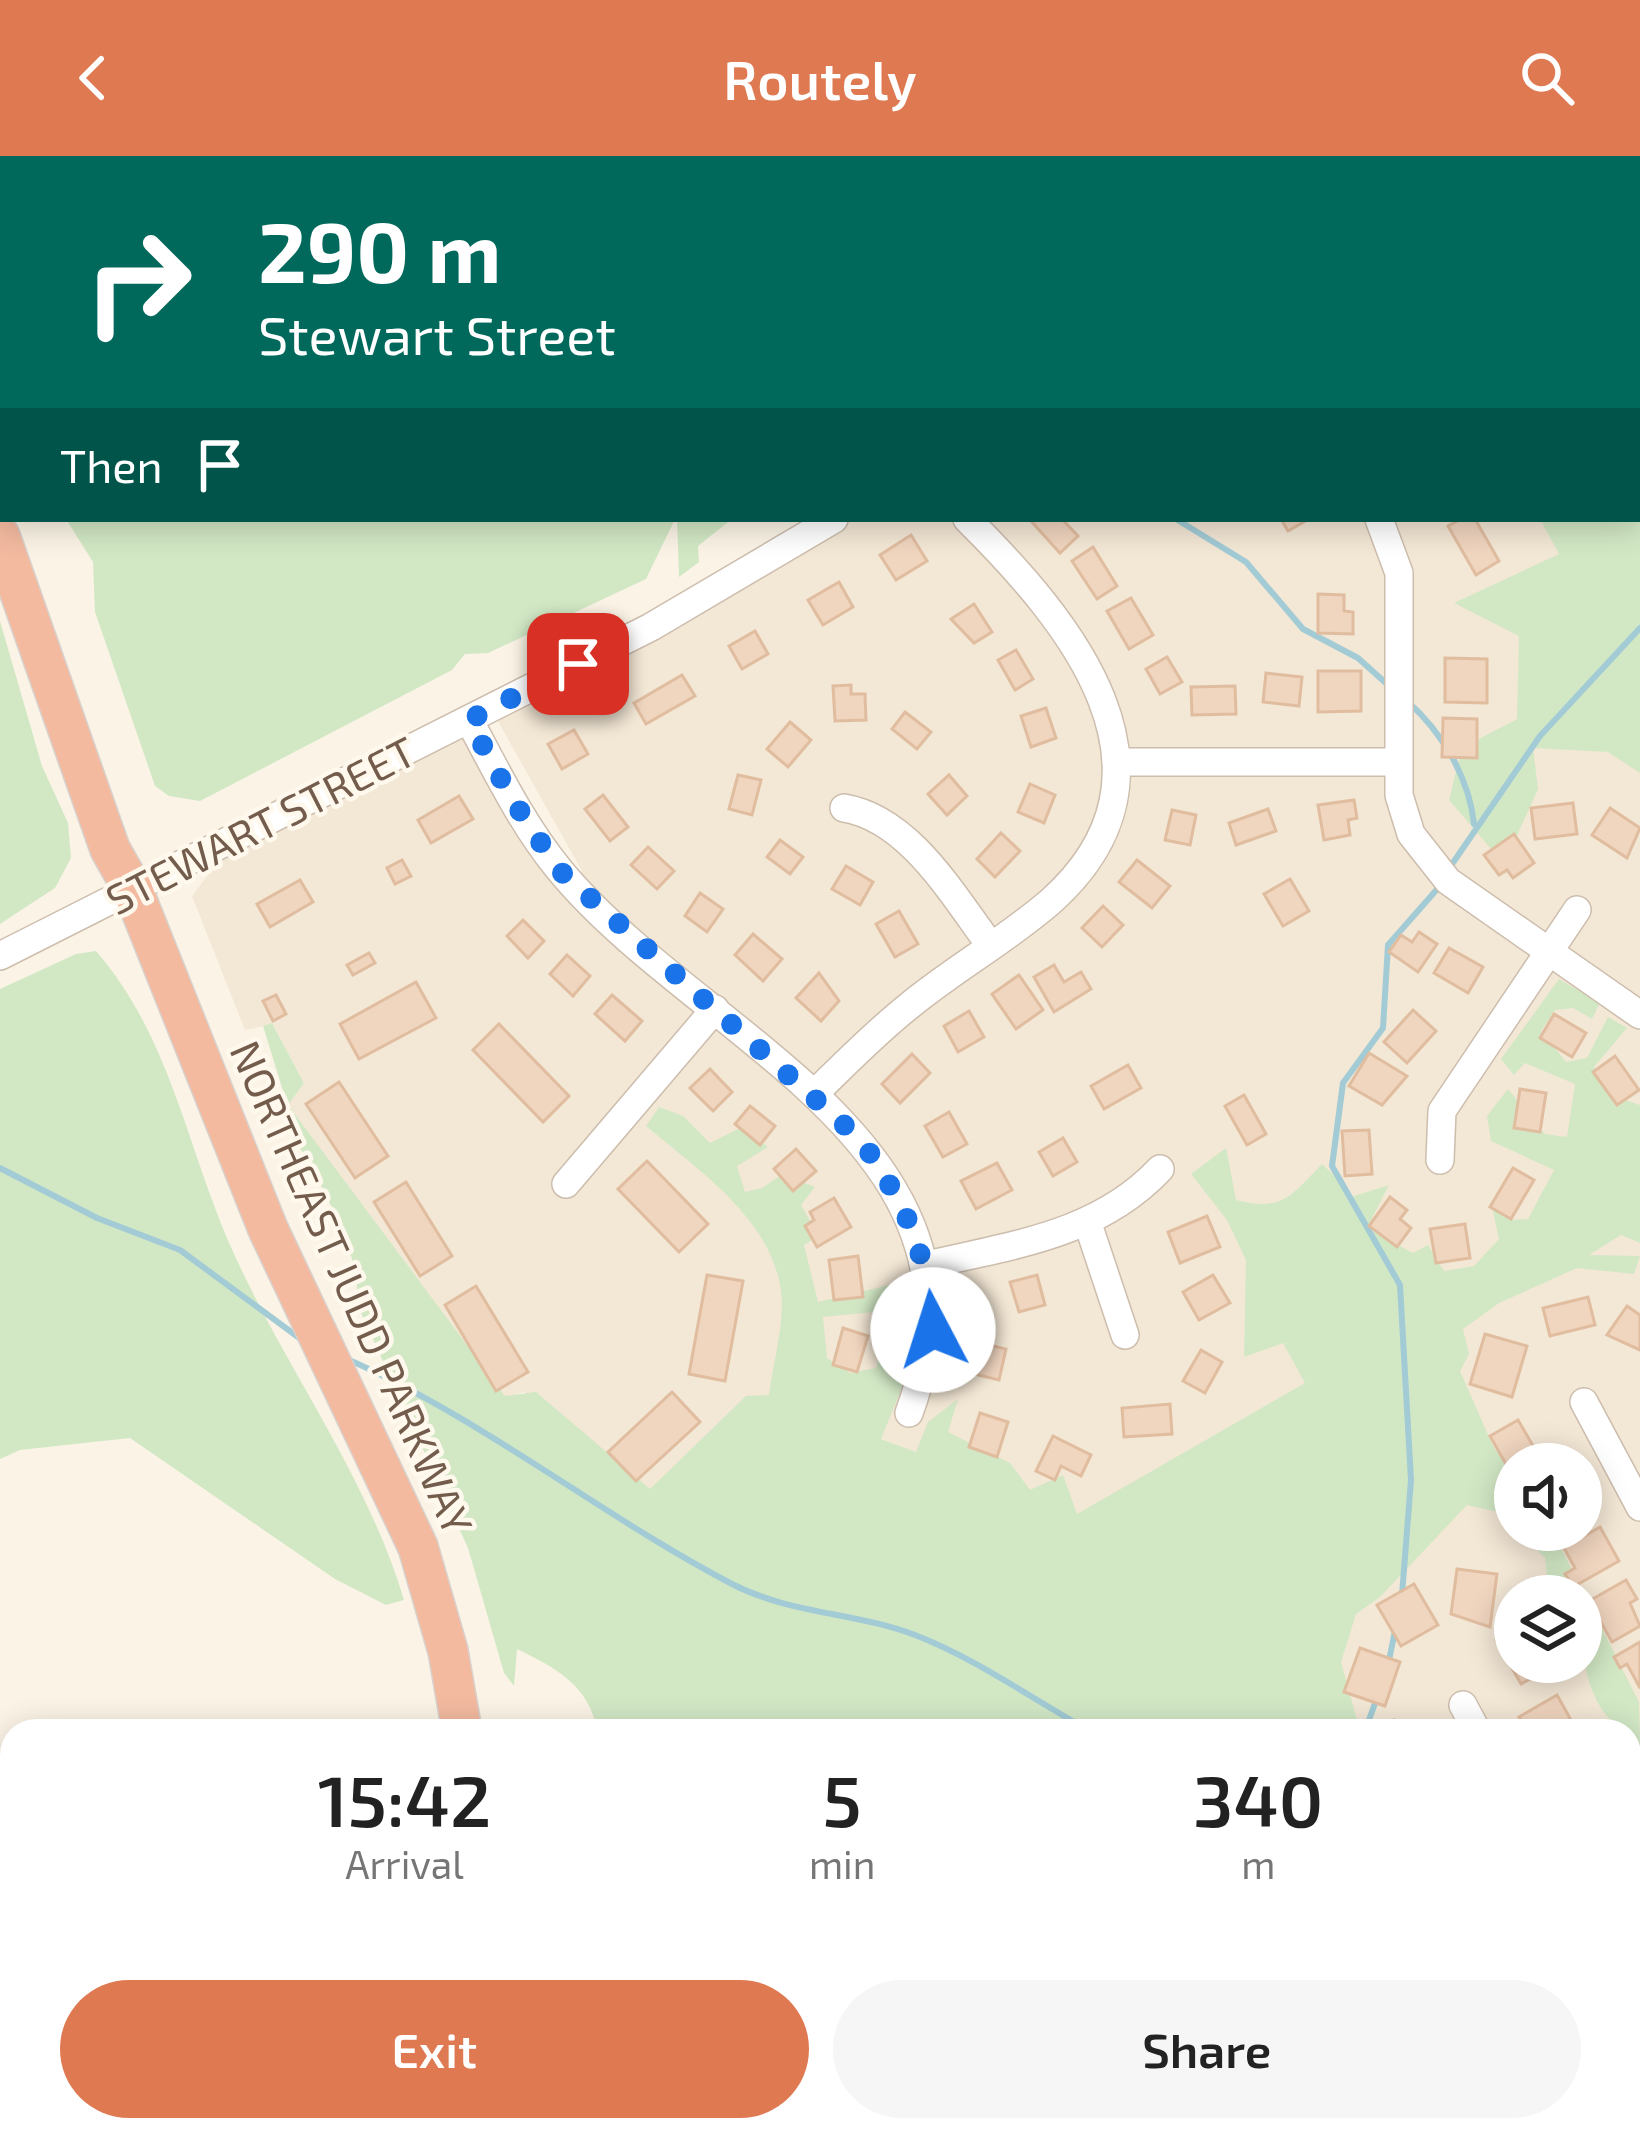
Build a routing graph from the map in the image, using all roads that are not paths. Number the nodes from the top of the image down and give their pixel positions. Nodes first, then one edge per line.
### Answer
1 (14, 522) edge
2 (829, 522) edge
3 (970, 522) edge
4 (1380, 522) edge
5 (0, 536) edge
6 (469, 720) junction
7 (1116, 762) junction
8 (1397, 762) junction
9 (844, 808) dead end
10 (132, 888) junction
11 (1577, 910) dead end
12 (991, 946) junction
13 (1548, 952) junction
14 (0, 956) edge
15 (715, 1010) junction
16 (1640, 1016) edge
17 (815, 1094) junction
18 (1440, 1160) dead end
19 (1160, 1169) dead end
20 (566, 1184) dead end
21 (1088, 1224) junction
22 (927, 1265) junction
23 (1125, 1335) dead end
24 (1584, 1402) dead end
25 (909, 1412) dead end
26 (1640, 1507) edge
27 (1463, 1706) dead end
28 (460, 1719) edge
29 (1470, 1719) edge

1 - 10 highway, NORTHEAST JUDD PARKWAY
2 - 6 street, STEWART STREET
3 - 7 street
4 - 8 street
5 - 10 highway, NORTHEAST JUDD PARKWAY
6 - 10 street, STEWART STREET
6 - 15 street
7 - 8 street
7 - 12 street
8 - 13 street
9 - 12 street
10 - 14 street, STEWART STREET
10 - 28 highway, NORTHEAST JUDD PARKWAY
11 - 13 street
12 - 17 street
13 - 16 street
13 - 18 street
15 - 17 street
15 - 20 street
17 - 22 street
19 - 21 street
21 - 22 street
21 - 23 street
22 - 25 street
24 - 26 street
27 - 29 street

